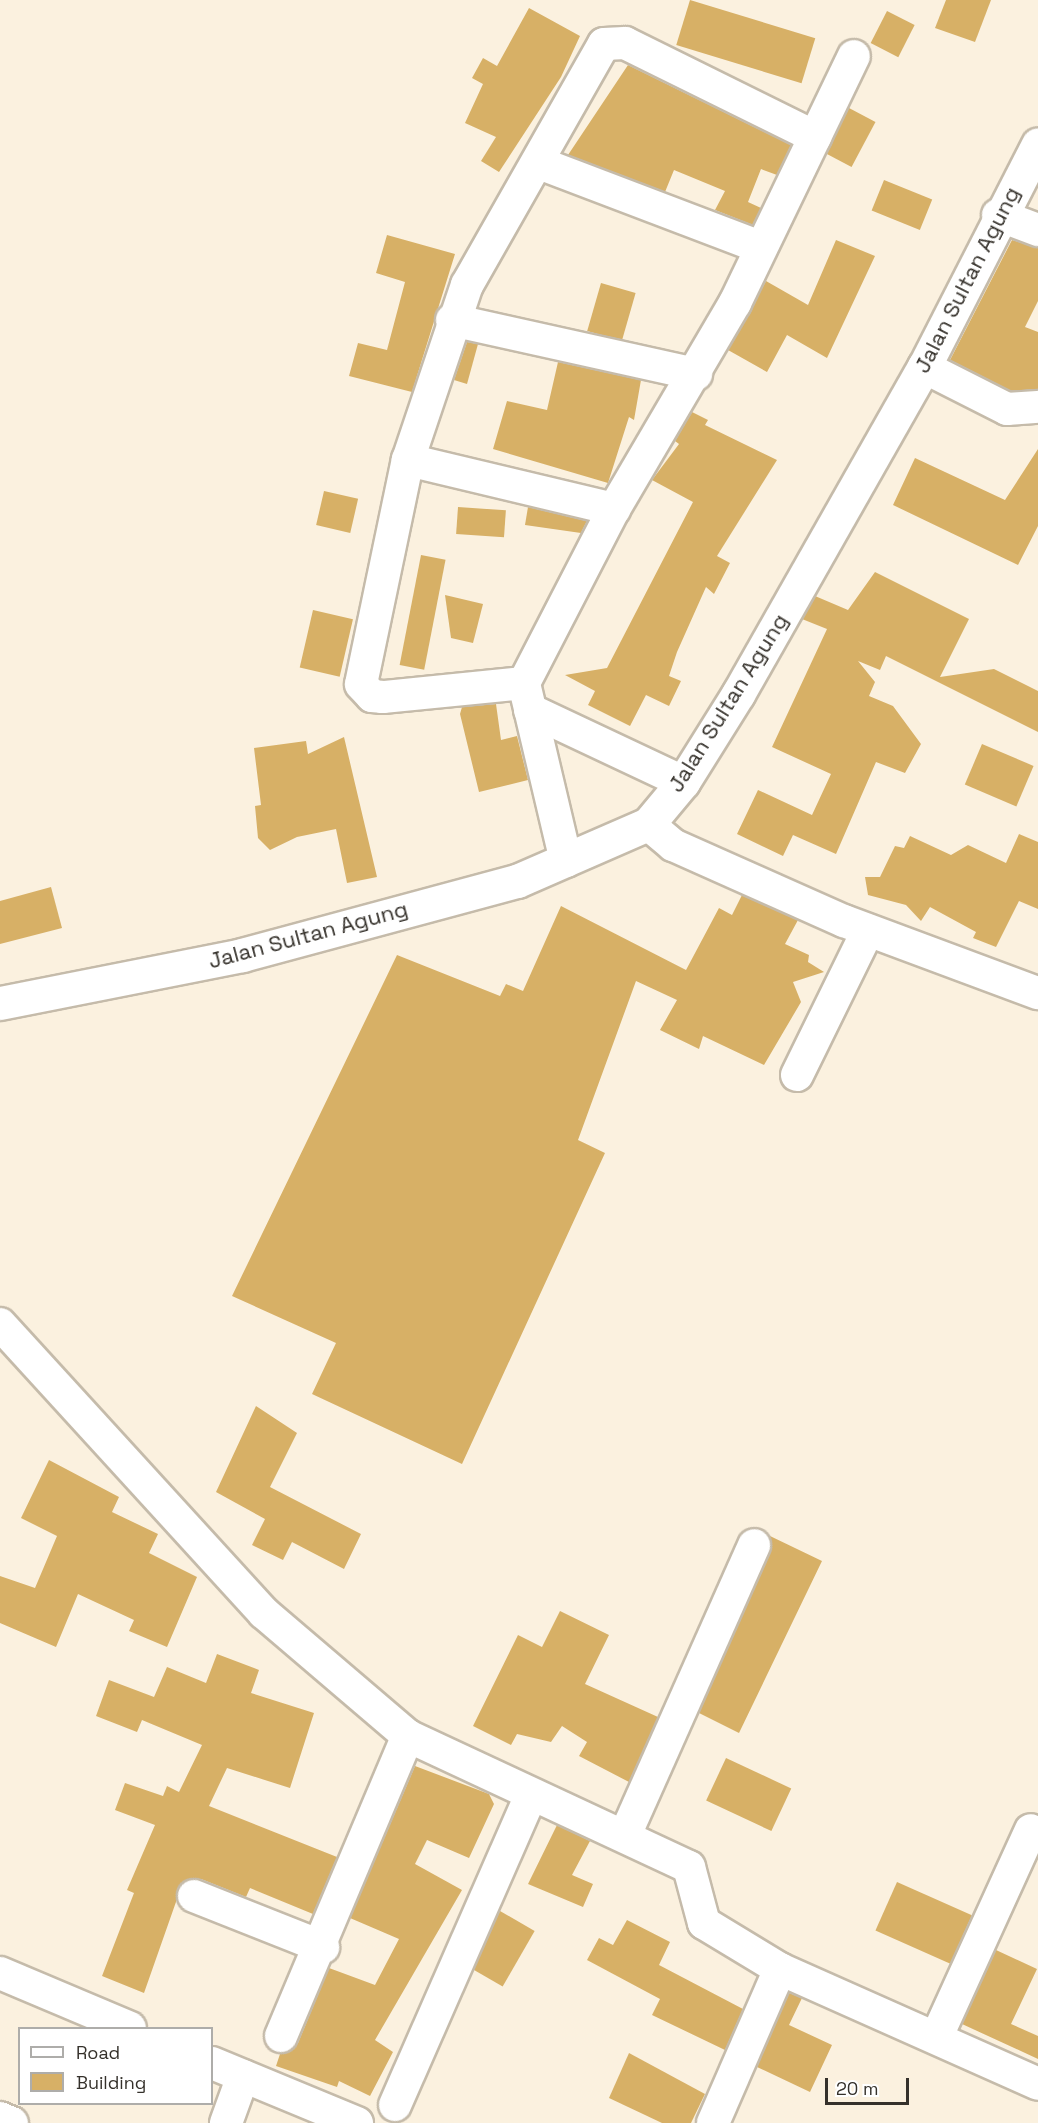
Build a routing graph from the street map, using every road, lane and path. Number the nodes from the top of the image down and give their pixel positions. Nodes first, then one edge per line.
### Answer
1 (854, 56) dead end
2 (815, 137) junction
3 (1038, 144) edge
4 (539, 163) junction
5 (998, 214) junction
6 (1038, 230) edge
7 (760, 247) junction
8 (452, 320) junction
9 (924, 367) junction
10 (696, 374) junction
11 (1038, 407) edge
12 (408, 460) junction
13 (614, 509) junction
14 (527, 697) junction
15 (683, 782) junction
16 (648, 824) junction
17 (566, 861) junction
18 (868, 930) junction
19 (1038, 993) edge
20 (0, 1002) edge
21 (797, 1075) dead end
22 (0, 1324) edge
23 (754, 1545) dead end
24 (408, 1736) junction
25 (531, 1795) junction
26 (1031, 1830) dead end
27 (626, 1833) junction
28 (194, 1896) dead end
29 (323, 1947) junction
30 (780, 1969) junction
31 (0, 1973) edge
32 (128, 2027) edge
33 (281, 2036) dead end
34 (937, 2036) junction
35 (213, 2063) edge
36 (243, 2076) junction
37 (1038, 2084) edge
38 (395, 2105) dead end
39 (0, 2118) edge
40 (12, 2123) edge
41 (226, 2123) edge
42 (357, 2123) edge
43 (713, 2123) edge

1 - 2 street
2 - 4 street
2 - 7 street
3 - 5 street, Jalan Sultan Agung
4 - 7 street
4 - 8 street
5 - 6 street
5 - 9 street, Jalan Sultan Agung
7 - 10 street
8 - 10 street
8 - 12 street
9 - 11 street
9 - 15 street, Jalan Sultan Agung
10 - 13 street
12 - 13 street
12 - 14 street
13 - 14 street
14 - 15 street
14 - 17 street
15 - 16 street, Jalan Sultan Agung
16 - 17 street, Jalan Sultan Agung
16 - 18 street
17 - 20 street, Jalan Sultan Agung
18 - 19 street
18 - 21 street
22 - 24 street
23 - 27 street
24 - 25 street
24 - 29 street
25 - 27 street
25 - 38 street
26 - 34 street
27 - 30 street
28 - 29 street
29 - 33 street
30 - 34 street
30 - 43 street
31 - 32 street
34 - 37 street
35 - 36 street
36 - 41 street
36 - 42 street
39 - 40 street

